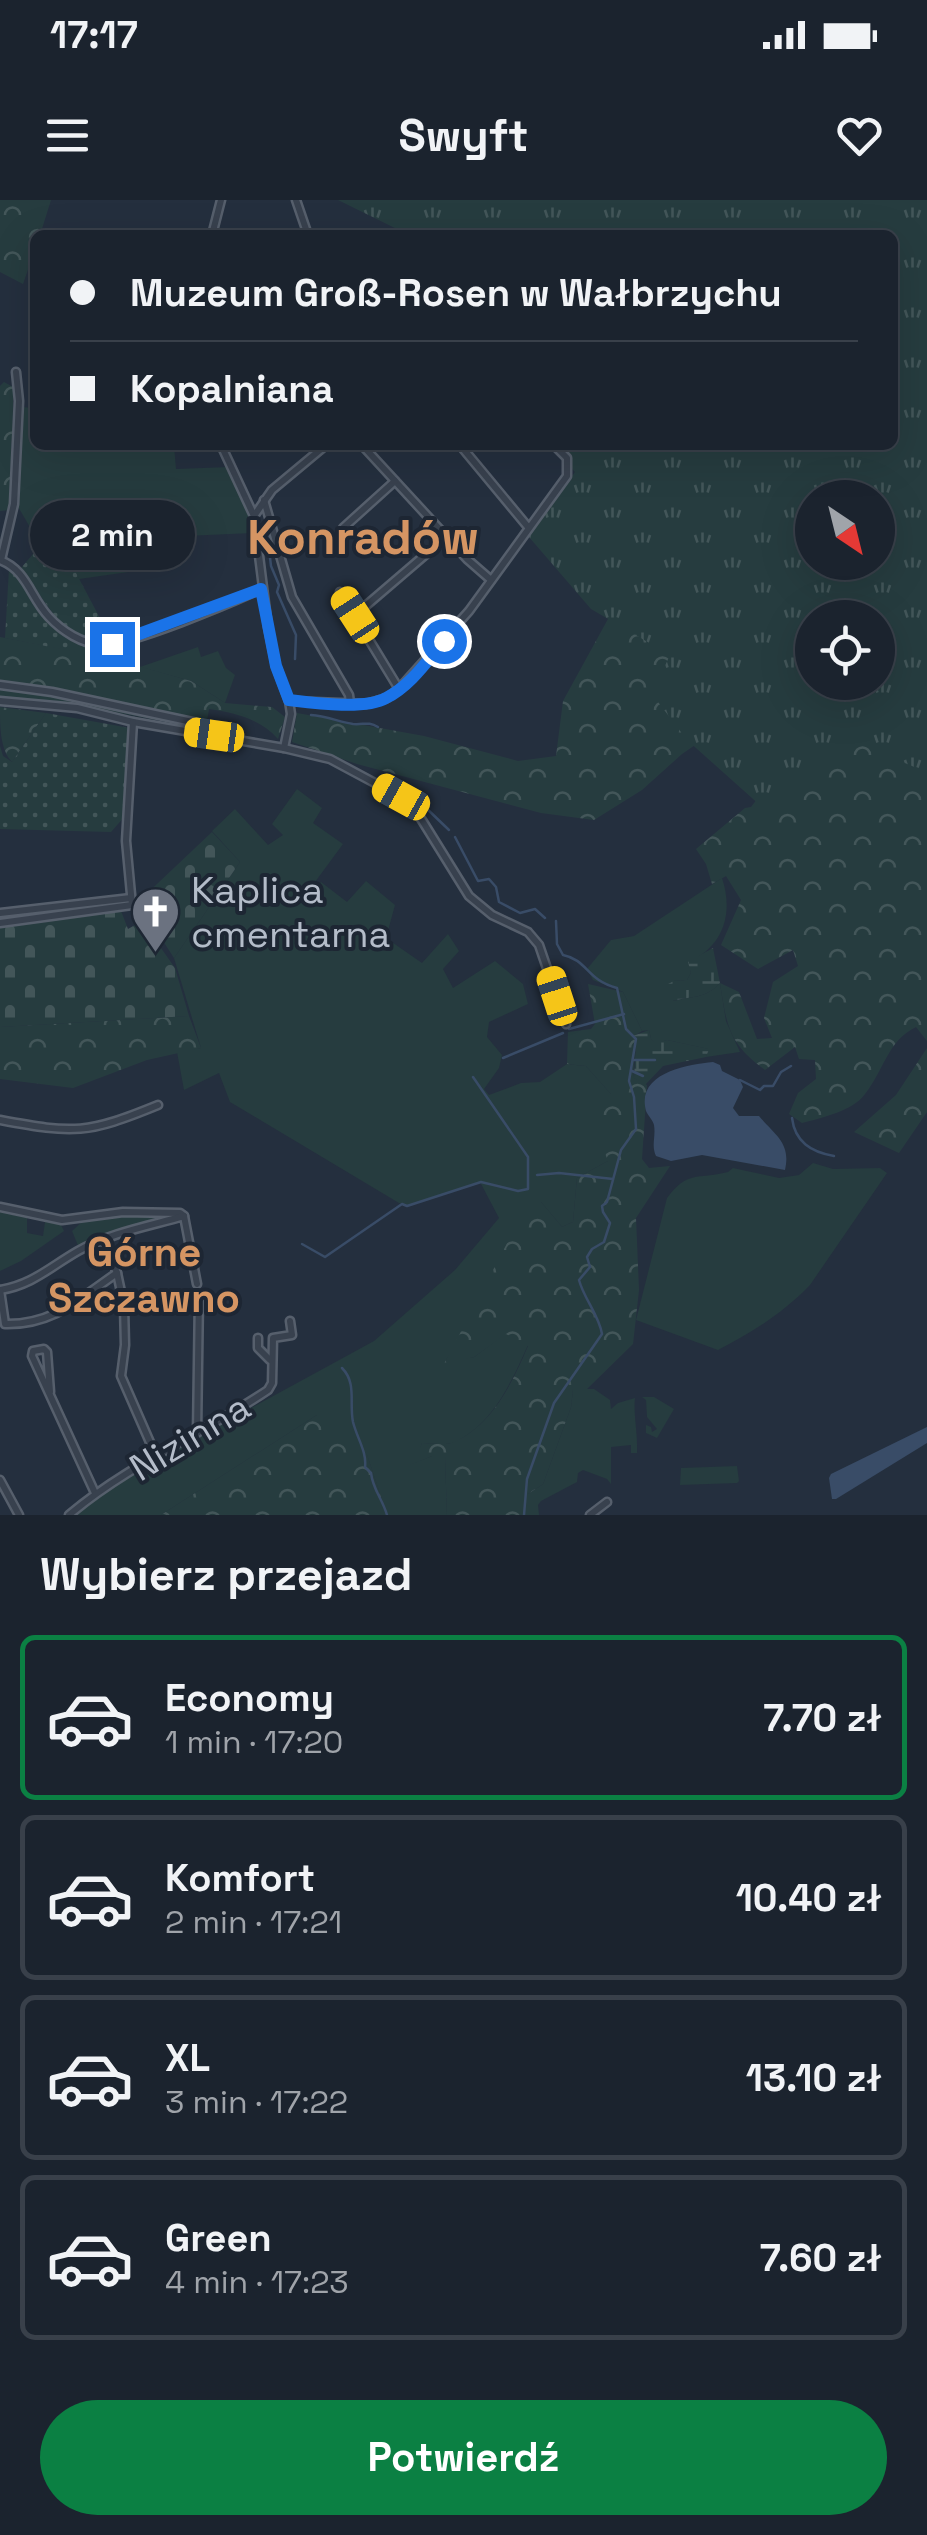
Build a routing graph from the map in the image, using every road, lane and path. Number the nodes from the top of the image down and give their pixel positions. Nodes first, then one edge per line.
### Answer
1 (221, 200) edge
2 (296, 200) edge
3 (213, 230) edge
4 (305, 230) edge
5 (16, 372) dead end
6 (222, 450) edge
7 (320, 450) edge
8 (367, 450) edge
9 (464, 450) edge
10 (559, 450) edge
11 (395, 481) junction
12 (264, 500) junction
13 (254, 516) junction
14 (528, 527) junction
15 (343, 528) dead end
16 (446, 537) junction
17 (0, 560) edge
18 (491, 580) junction
19 (261, 589) junction
20 (340, 592) dead end
21 (355, 615) junction
22 (0, 685) edge
23 (399, 689) junction
24 (289, 700) junction
25 (0, 701) edge
26 (350, 703) junction
27 (133, 722) junction
28 (214, 735) junction
29 (284, 748) junction
30 (132, 902) junction
31 (0, 913) edge
32 (0, 923) edge
33 (566, 1024) dead end
34 (158, 1106) dead end
35 (0, 1120) edge
36 (0, 1207) edge
37 (184, 1216) junction
38 (104, 1240) junction
39 (117, 1274) junction
40 (198, 1284) dead end
41 (0, 1290) edge
42 (199, 1294) dead end
43 (290, 1321) dead end
44 (258, 1338) dead end
45 (270, 1361) junction
46 (50, 1392) junction
47 (197, 1434) junction
48 (156, 1456) junction
49 (0, 1480) edge
50 (2, 1493) edge
51 (94, 1493) junction
52 (607, 1502) dead end
53 (19, 1515) edge
54 (68, 1515) edge
55 (590, 1515) edge

1 - 3 street
2 - 4 street
5 - 17 street
6 - 13 street
7 - 12 street
8 - 11 street
9 - 14 street
10 - 14 street
11 - 15 street
11 - 16 street
12 - 13 street
12 - 26 street
13 - 19 street
14 - 18 street
16 - 18 street
16 - 21 street
17 - 19 street
18 - 23 street
19 - 24 street
20 - 21 street
21 - 23 street
22 - 28 street
23 - 26 street
24 - 26 street
24 - 29 street
25 - 27 street
27 - 28 street
27 - 30 street
28 - 29 street
29 - 33 street
30 - 31 street
30 - 32 street
34 - 35 street
36 - 37 street
37 - 38 street
37 - 40 street
38 - 39 street
38 - 41 street
39 - 41 street
39 - 48 street
42 - 47 street
43 - 45 street, Nizinna
44 - 45 street
45 - 47 street, Nizinna
46 - 46 street
46 - 51 street
47 - 48 street, Nizinna
48 - 51 street, Nizinna
49 - 50 street
50 - 53 street
51 - 54 street, Nizinna
52 - 55 street

